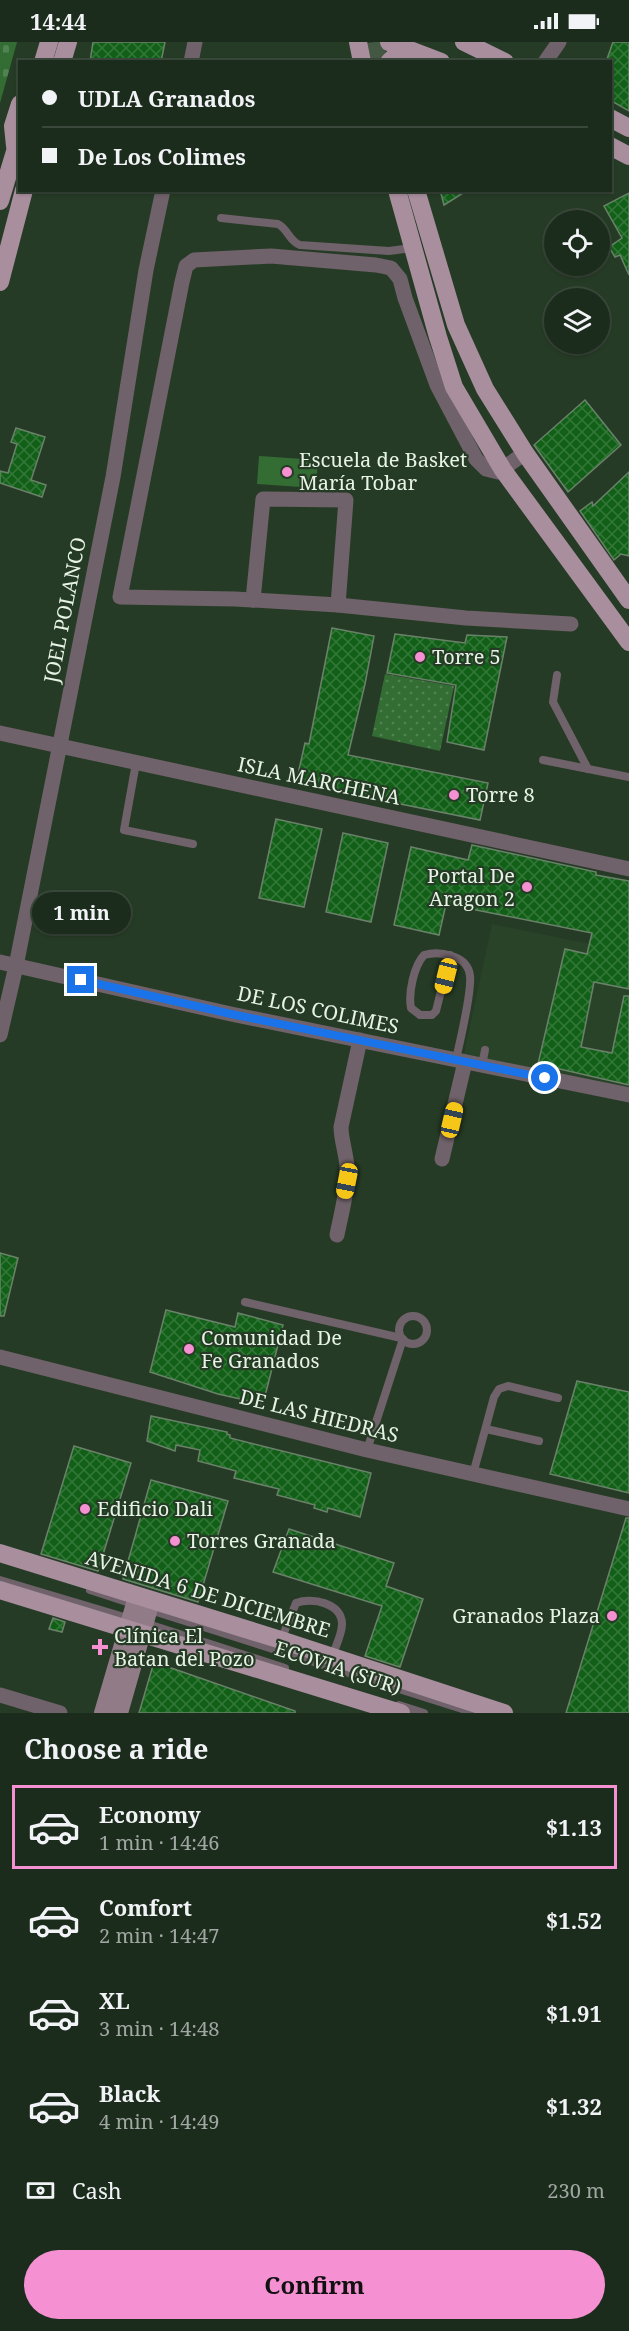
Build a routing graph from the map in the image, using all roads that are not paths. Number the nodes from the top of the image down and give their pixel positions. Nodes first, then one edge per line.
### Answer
1 (38, 42) edge
2 (49, 42) edge
3 (68, 42) edge
4 (195, 42) edge
5 (358, 42) edge
6 (389, 42) edge
7 (464, 42) edge
8 (559, 42) edge
9 (435, 59) edge
10 (33, 60) edge
11 (44, 60) edge
12 (63, 60) edge
13 (190, 60) edge
14 (362, 60) edge
15 (391, 60) edge
16 (501, 60) edge
17 (546, 60) edge
18 (18, 110) edge
19 (612, 119) edge
20 (629, 128) edge
21 (14, 147) edge
22 (612, 147) edge
23 (629, 156) edge
24 (23, 192) edge
25 (163, 192) edge
26 (398, 192) edge
27 (417, 192) edge
28 (426, 192) edge
29 (0, 201) edge
30 (221, 218) dead end
31 (413, 248) junction
32 (442, 278) junction
33 (0, 282) edge
34 (525, 453) junction
35 (503, 470) junction
36 (253, 600) junction
37 (629, 600) edge
38 (338, 605) junction
39 (571, 624) dead end
40 (628, 636) edge
41 (557, 675) dead end
42 (0, 733) edge
43 (59, 746) junction
44 (543, 760) dead end
45 (136, 763) junction
46 (588, 769) junction
47 (629, 777) edge
48 (193, 844) dead end
49 (629, 869) edge
50 (450, 955) junction
51 (0, 962) edge
52 (16, 966) junction
53 (0, 1035) edge
54 (360, 1040) junction
55 (485, 1050) dead end
56 (461, 1061) junction
57 (482, 1065) junction
58 (629, 1095) edge
59 (442, 1159) dead end
60 (337, 1235) dead end
61 (245, 1302) dead end
62 (0, 1357) edge
63 (558, 1398) dead end
64 (486, 1429) junction
65 (538, 1441) dead end
66 (367, 1450) junction
67 (473, 1474) junction
68 (629, 1509) edge
69 (0, 1553) edge
70 (0, 1561) edge
71 (0, 1580) edge
72 (0, 1590) edge
73 (139, 1614) junction
74 (281, 1640) junction
75 (332, 1657) junction
76 (0, 1695) edge
77 (60, 1713) edge
78 (103, 1713) edge
79 (119, 1713) edge
80 (401, 1713) edge
81 (424, 1713) edge
82 (475, 1713) edge
83 (504, 1713) edge

1 - 10 main road
2 - 11 main road
3 - 12 main road
4 - 13 street
5 - 14 main road
6 - 9 main road
7 - 16 main road
8 - 17 street
9 - 15 main road
18 - 21 main road
19 - 20 main road
21 - 29 main road
22 - 23 main road
24 - 33 main road
25 - 43 street, JOEL POLANCO
26 - 31 main road
27 - 32 main road
28 - 32 main road
30 - 31 lane
31 - 35 main road
32 - 34 main road
34 - 35 street
34 - 37 main road
35 - 36 street
35 - 40 main road
36 - 38 street
36 - 38 street
38 - 39 street
41 - 46 lane
42 - 43 street, ISLA MARCHENA
43 - 45 street, ISLA MARCHENA
43 - 52 street, JOEL POLANCO
44 - 46 lane
45 - 48 lane
45 - 49 street, ISLA MARCHENA
46 - 47 lane
50 - 50 lane
50 - 56 lane
51 - 52 street, DE LOS COLIMES
52 - 53 street, JOEL POLANCO
52 - 54 street, DE LOS COLIMES
54 - 56 street, DE LOS COLIMES
54 - 60 street
55 - 57 lane
56 - 57 street, DE LOS COLIMES
56 - 59 street
57 - 58 street, DE LOS COLIMES
61 - 66 lane
62 - 66 street, DE LAS HIEDRAS
63 - 64 lane
64 - 65 lane
64 - 67 lane
66 - 67 street, DE LAS HIEDRAS
67 - 68 street, DE LAS HIEDRAS
69 - 73 main road, AVENIDA 6 DE DICIEMBRE
70 - 73 lane
71 - 73 lane, ECOVIA (SUR)
72 - 73 main road, AVENIDA 6 DE DICIEMBRE
73 - 74 main road, AVENIDA 6 DE DICIEMBRE
73 - 78 street
73 - 79 street
73 - 80 main road, AVENIDA 6 DE DICIEMBRE
73 - 81 lane, ECOVIA (SUR)
73 - 82 lane
74 - 75 main road, AVENIDA 6 DE DICIEMBRE
74 - 75 lane
75 - 83 main road, AVENIDA 6 DE DICIEMBRE
76 - 77 street

